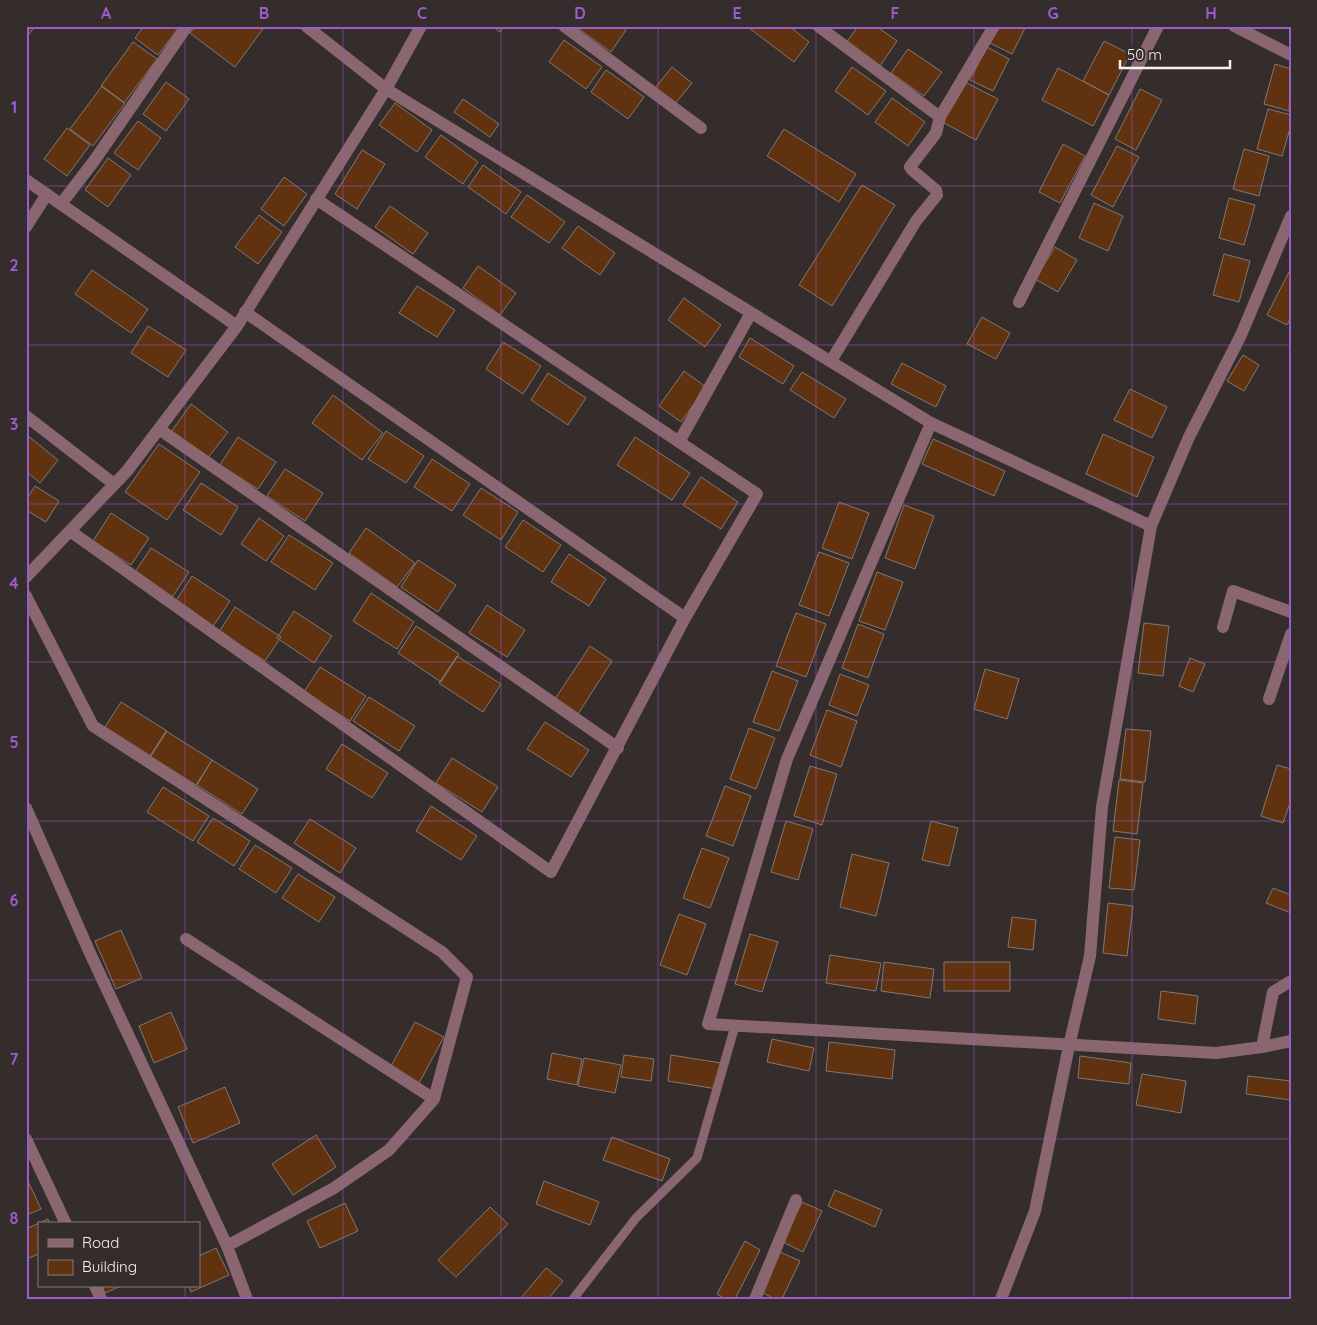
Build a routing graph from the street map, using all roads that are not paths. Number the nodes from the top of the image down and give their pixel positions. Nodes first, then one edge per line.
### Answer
1 (187, 26) edge
2 (306, 26) edge
3 (421, 26) edge
4 (564, 26) edge
5 (818, 26) edge
6 (994, 26) edge
7 (1158, 26) edge
8 (1234, 26) edge
9 (1291, 55) edge
10 (386, 89) junction
11 (940, 117) junction
12 (701, 128) dead end
13 (26, 180) edge
14 (47, 194) junction
15 (316, 199) junction
16 (60, 204) junction
17 (1291, 216) edge
18 (26, 227) edge
19 (1019, 302) dead end
20 (245, 312) junction
21 (751, 313) junction
22 (237, 326) junction
23 (831, 361) junction
24 (26, 416) edge
25 (931, 423) junction
26 (159, 429) junction
27 (678, 442) junction
28 (114, 484) junction
29 (1151, 526) junction
30 (70, 531) junction
31 (26, 576) edge
32 (26, 596) edge
33 (1291, 612) edge
34 (685, 618) junction
35 (1223, 626) dead end
36 (1291, 634) edge
37 (1269, 699) dead end
38 (618, 748) junction
39 (26, 808) edge
40 (186, 939) dead end
41 (1291, 981) edge
42 (735, 1026) junction
43 (1291, 1041) edge
44 (1068, 1046) junction
45 (1262, 1047) junction
46 (434, 1099) junction
47 (26, 1139) edge
48 (796, 1200) dead end
49 (65, 1222) edge
50 (227, 1246) junction
51 (1002, 1298) edge
52 (247, 1299) edge
53 (573, 1299) edge
54 (755, 1299) edge

1 - 16 street
2 - 10 street
3 - 10 street
4 - 12 street
5 - 11 street
6 - 11 street
7 - 19 street
8 - 9 street
10 - 15 street
10 - 21 street
11 - 23 street
13 - 14 street
14 - 16 street
14 - 18 street
15 - 20 street
15 - 27 street
16 - 22 street
17 - 29 street
20 - 22 street
20 - 34 street
21 - 23 street
21 - 27 street
22 - 26 street
23 - 25 street
24 - 28 street
25 - 29 street
25 - 42 street
26 - 28 street
26 - 38 street
27 - 34 street
28 - 30 street
29 - 44 street
30 - 31 street
30 - 38 street
32 - 46 street
33 - 35 street
34 - 38 street
36 - 37 street
39 - 50 street
40 - 46 street
41 - 45 street
42 - 44 street
42 - 53 lane
43 - 45 street
44 - 45 street
44 - 51 street
46 - 50 street
47 - 49 street
48 - 54 street
50 - 52 street

